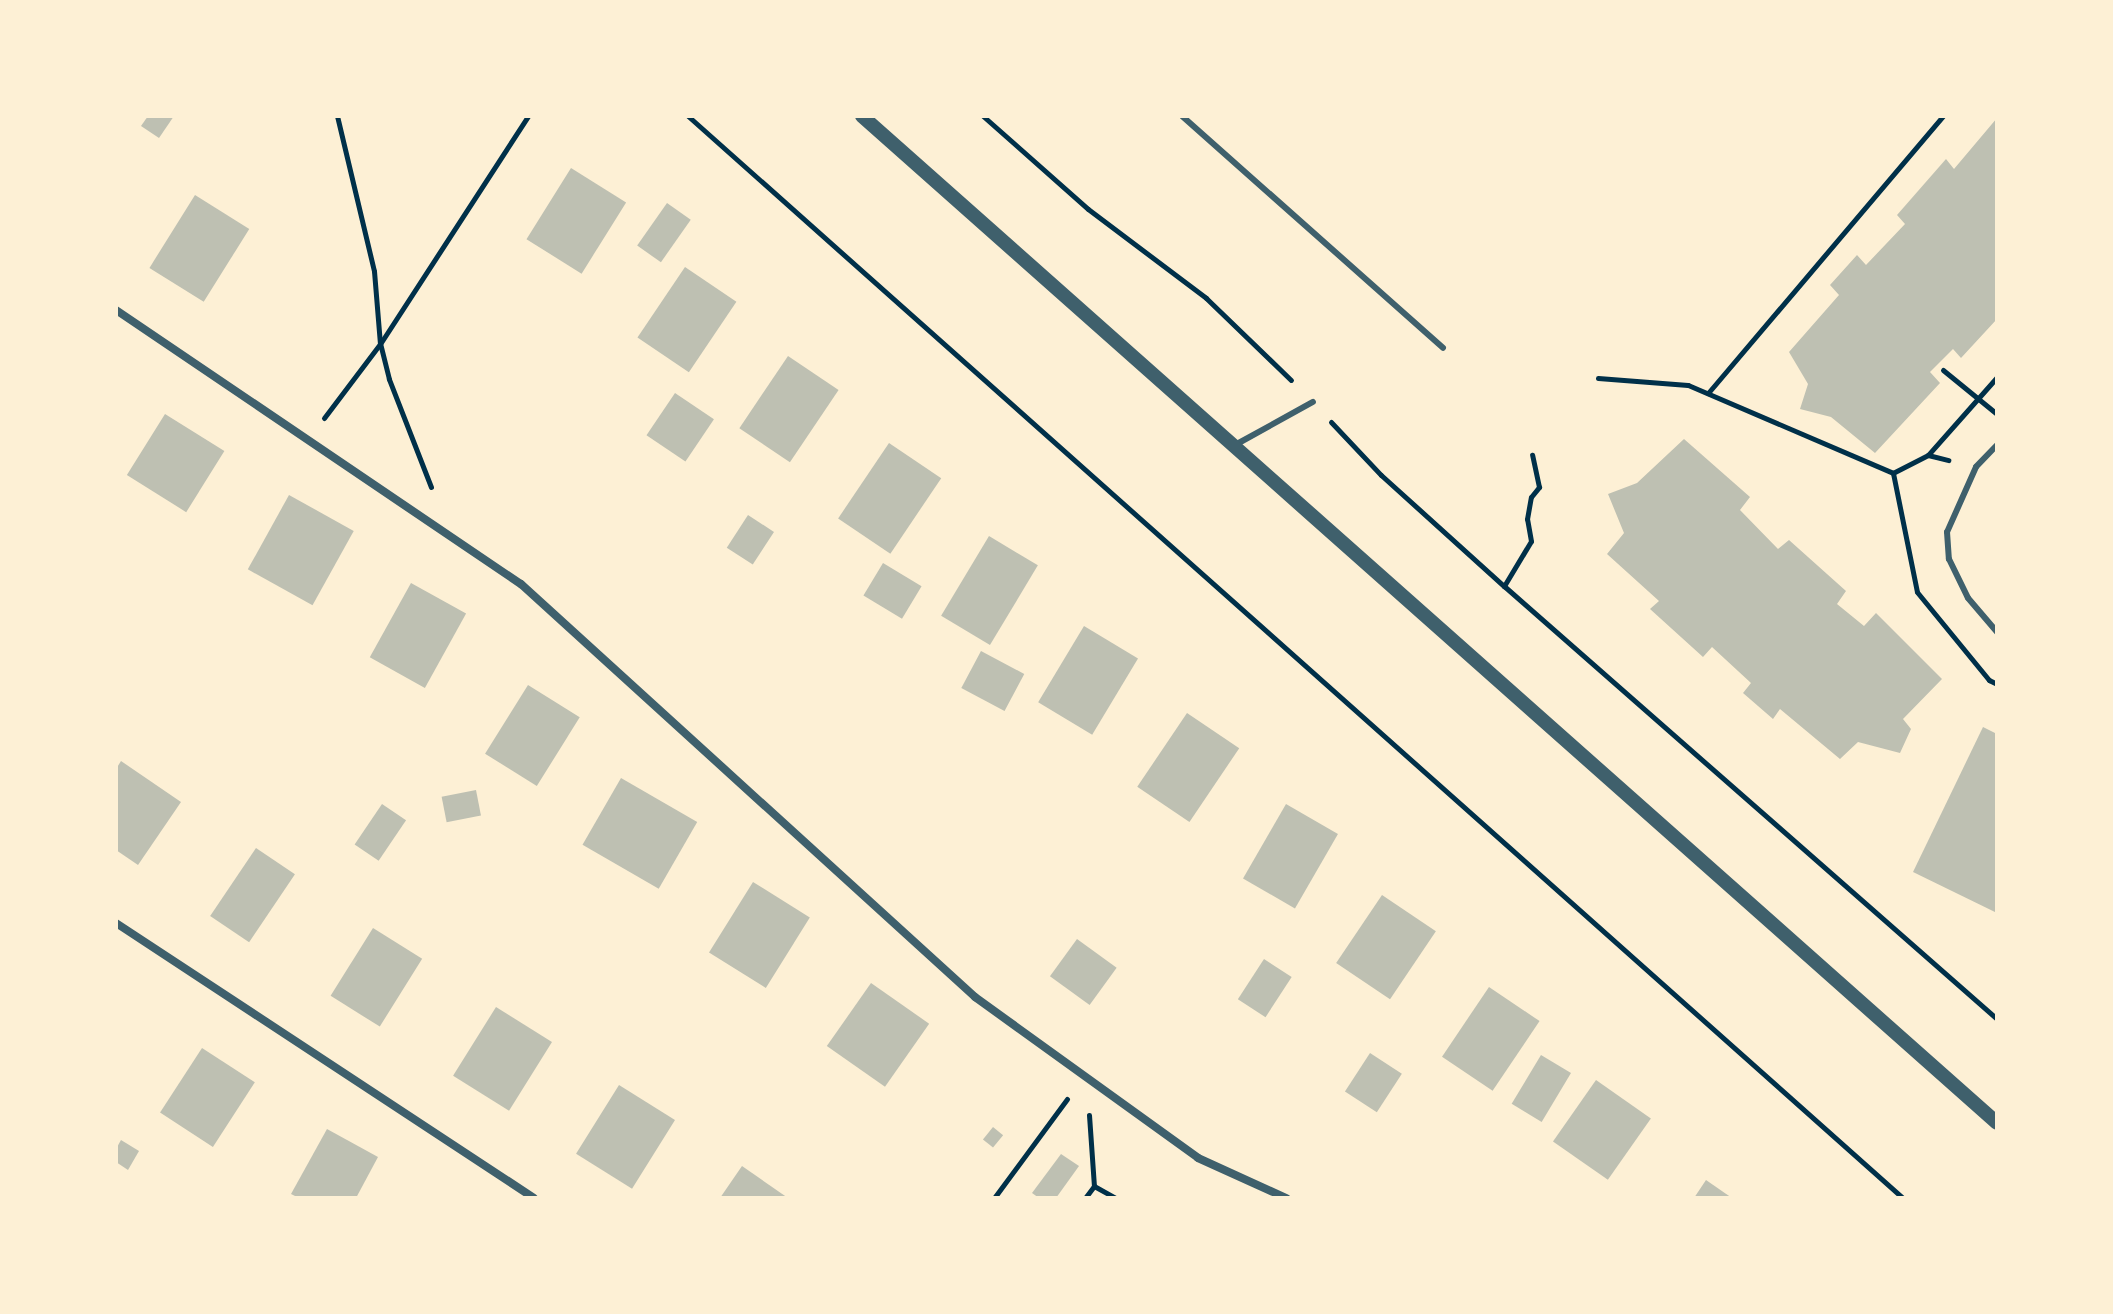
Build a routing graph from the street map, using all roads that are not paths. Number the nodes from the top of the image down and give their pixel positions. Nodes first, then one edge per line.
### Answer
1 (862, 116) edge
2 (1182, 116) edge
3 (116, 310) edge
4 (1443, 348) dead end
5 (1313, 402) road end
6 (1997, 445) edge
7 (1232, 447) junction
8 (1997, 632) edge
9 (116, 923) edge
10 (1997, 1123) edge
11 (534, 1198) edge
12 (1286, 1198) edge

1 - 7 street
2 - 4 lane
3 - 12 street
5 - 7 lane
6 - 8 lane
7 - 10 street
9 - 11 street

